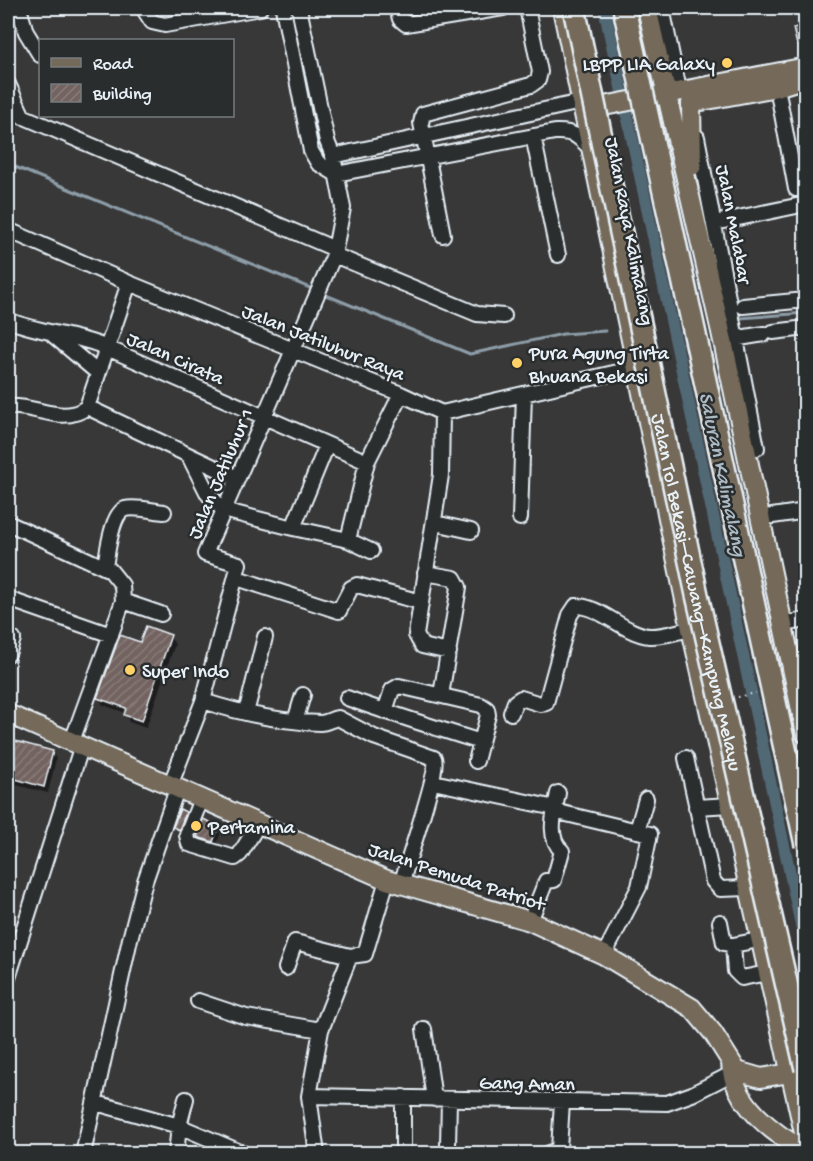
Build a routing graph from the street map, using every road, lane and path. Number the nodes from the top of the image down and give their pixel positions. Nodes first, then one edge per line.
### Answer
1 (19, 8) edge
2 (143, 8) edge
3 (260, 8) edge
4 (283, 8) edge
5 (299, 8) edge
6 (398, 8) edge
7 (503, 8) edge
8 (527, 8) edge
9 (562, 8) edge
10 (574, 8) edge
11 (624, 8) edge
12 (647, 8) edge
13 (662, 8) edge
14 (449, 12) edge
15 (39, 53) edge
16 (806, 73) edge
17 (806, 78) edge
18 (8, 84) edge
19 (777, 87) junction
20 (669, 88) junction
21 (582, 106) junction
22 (8, 110) edge
23 (22, 117) junction
24 (55, 117) edge
25 (49, 129) junction
26 (533, 136) junction
27 (425, 138) junction
28 (592, 150) junction
29 (333, 156) junction
30 (428, 156) junction
31 (336, 174) junction
32 (796, 189) dead end
33 (806, 204) edge
34 (708, 217) junction
35 (8, 230) edge
36 (443, 235) dead end
37 (701, 244) junction
38 (334, 252) junction
39 (558, 255) dead end
40 (129, 283) junction
41 (806, 300) edge
42 (743, 306) dead end
43 (504, 316) dead end
44 (8, 320) edge
45 (806, 328) edge
46 (53, 335) junction
47 (729, 340) junction
48 (105, 347) junction
49 (294, 349) junction
50 (635, 368) junction
51 (98, 373) junction
52 (401, 394) junction
53 (524, 394) junction
54 (8, 407) edge
55 (87, 407) junction
56 (442, 413) junction
57 (264, 417) junction
58 (327, 445) junction
59 (757, 448) dead end
60 (190, 458) junction
61 (367, 462) junction
62 (237, 478) junction
63 (223, 510) junction
64 (806, 511) edge
65 (164, 512) dead end
66 (765, 517) junction
67 (520, 518) dead end
68 (8, 523) edge
69 (435, 523) junction
70 (293, 528) junction
71 (471, 531) dead end
72 (348, 540) junction
73 (371, 551) dead end
74 (105, 567) junction
75 (425, 573) junction
76 (243, 580) dead end
77 (8, 599) edge
78 (123, 601) junction
79 (421, 602) junction
80 (161, 614) dead end
81 (806, 620) edge
82 (783, 624) junction
83 (691, 629) junction
84 (111, 635) junction
85 (265, 637) dead end
86 (13, 639) dead end
87 (449, 652) junction
88 (8, 654) edge
89 (800, 681) edge
90 (764, 691) dead end
91 (303, 695) dead end
92 (441, 695) junction
93 (347, 698) dead end
94 (729, 699) dead end
95 (204, 701) junction
96 (385, 711) junction
97 (246, 713) junction
98 (511, 713) dead end
99 (8, 717) edge
100 (295, 721) junction
101 (806, 734) edge
102 (481, 742) junction
103 (77, 743) junction
104 (686, 758) dead end
105 (476, 761) dead end
106 (433, 782) junction
107 (173, 787) junction
108 (558, 793) dead end
109 (201, 800) junction
110 (646, 800) dead end
111 (731, 805) junction
112 (696, 807) junction
113 (555, 810) junction
114 (259, 823) junction
115 (638, 831) junction
116 (806, 845) edge
117 (394, 882) junction
118 (748, 888) junction
119 (530, 921) junction
120 (720, 922) dead end
121 (759, 940) junction
122 (733, 945) junction
123 (604, 955) junction
124 (350, 956) junction
125 (286, 968) dead end
126 (767, 973) junction
127 (8, 978) edge
128 (198, 1001) dead end
129 (424, 1029) dead end
130 (321, 1030) junction
131 (733, 1069) junction
132 (797, 1071) edge
133 (309, 1096) junction
134 (404, 1096) junction
135 (186, 1099) dead end
136 (434, 1099) junction
137 (449, 1101) junction
138 (562, 1102) junction
139 (96, 1103) junction
140 (179, 1126) junction
141 (806, 1142) edge
142 (403, 1145) dead end
143 (448, 1145) dead end
144 (806, 1151) edge
145 (83, 1154) edge
146 (176, 1154) edge
147 (245, 1154) edge
148 (317, 1154) edge
149 (547, 1154) edge

1 - 15 street
2 - 3 street
4 - 31 street
5 - 29 street, Jalan Jatiluhur 1
6 - 14 street
7 - 14 street
8 - 27 street
9 - 21 main road, Jalan Raya Kalimalang
10 - 132 highway, Jalan Tol Bekasi–Cawang–Kampung Melayu, bridge
11 - 116 highway, bridge
12 - 20 main road
13 - 20 street
16 - 20 main road
17 - 19 main road
18 - 23 street
19 - 32 street
19 - 34 main road
20 - 21 main road
20 - 37 main road
21 - 27 street
21 - 28 main road, Jalan Raya Kalimalang
22 - 23 street
23 - 25 street
24 - 25 street
25 - 38 street
26 - 28 street
26 - 30 street
26 - 39 street
27 - 29 street
27 - 30 street
28 - 50 main road, Jalan Raya Kalimalang
29 - 31 street, Jalan Jatiluhur 1
30 - 31 street
30 - 36 street
31 - 38 street, Jalan Jatiluhur 1
33 - 34 street
34 - 37 main road
34 - 47 street, Jalan Malabar
35 - 40 street, Jalan Jatiluhur Raya
37 - 47 main road
38 - 43 street
38 - 49 street, Jalan Jatiluhur 1
40 - 48 street
40 - 49 street, Jalan Jatiluhur Raya
41 - 42 street
44 - 46 street
45 - 47 street
46 - 48 street, Jalan Cirata
46 - 51 street
47 - 59 street, Jalan Malabar
47 - 66 main road
48 - 51 street
48 - 57 street, Jalan Cirata
49 - 52 street, Jalan Jatiluhur Raya
49 - 57 street, Jalan Jatiluhur 1
50 - 53 street
50 - 83 main road, Jalan Raya Kalimalang
51 - 55 street
52 - 56 street, Jalan Jatiluhur Raya
52 - 61 street
53 - 56 street
53 - 67 street
54 - 55 street
55 - 60 street
56 - 69 street
57 - 58 street, Jalan Cirata
57 - 62 street, Jalan Jatiluhur 1
58 - 61 street, Jalan Cirata
58 - 70 street
60 - 62 street
60 - 63 street
61 - 72 street
62 - 63 street, Jalan Jatiluhur 1
63 - 70 street
63 - 95 street, Jalan Jatiluhur 1
64 - 66 street
65 - 74 street
66 - 82 main road
68 - 74 street
69 - 71 street
69 - 75 street
70 - 72 street
72 - 73 street
74 - 78 street
75 - 79 street
75 - 87 street
76 - 79 street
77 - 84 street
78 - 80 street
78 - 84 street
79 - 87 street
81 - 82 street
82 - 89 main road
83 - 98 street
83 - 111 main road, Jalan Raya Kalimalang
84 - 103 street
85 - 97 street
86 - 88 street
87 - 92 street
89 - 101 main road
90 - 94 path
91 - 100 street
92 - 96 street
92 - 102 street
93 - 96 street
95 - 97 street
95 - 107 street, Jalan Jatiluhur 1
96 - 102 street
97 - 100 street
99 - 103 main road, Jalan Pemuda Patriot
100 - 106 street
102 - 105 street
103 - 107 main road, Jalan Pemuda Patriot
103 - 127 street
104 - 112 street
106 - 113 street
106 - 117 street
107 - 109 main road, Jalan Pemuda Patriot
107 - 139 street, Jalan Jatiluhur 1
108 - 113 street
109 - 114 main road, Jalan Pemuda Patriot
109 - 114 street
110 - 115 street
111 - 112 street
111 - 118 main road, Jalan Raya Kalimalang
112 - 118 street
113 - 115 street
113 - 119 street
114 - 117 main road, Jalan Pemuda Patriot
115 - 123 street
117 - 119 main road, Jalan Pemuda Patriot
117 - 124 street
118 - 121 main road, Jalan Raya Kalimalang
119 - 123 main road, Jalan Pemuda Patriot
120 - 122 street
121 - 122 street
121 - 126 main road, Jalan Raya Kalimalang
122 - 126 street
123 - 131 main road, Jalan Pemuda Patriot
124 - 125 street
124 - 130 street
126 - 132 main road, Jalan Raya Kalimalang
128 - 130 street
129 - 136 street
130 - 133 street
131 - 132 main road
131 - 138 street, Gang Aman
131 - 144 main road, Jalan Pemuda Patriot
132 - 141 main road, Jalan Raya Kalimalang
133 - 134 street, Gang Aman
133 - 148 street
134 - 136 street, Gang Aman
134 - 142 street
135 - 140 street
136 - 137 street, Gang Aman
137 - 138 street, Gang Aman
137 - 143 street
138 - 149 street
139 - 140 street
139 - 145 street, Jalan Jatiluhur 1
140 - 146 street
140 - 147 street

